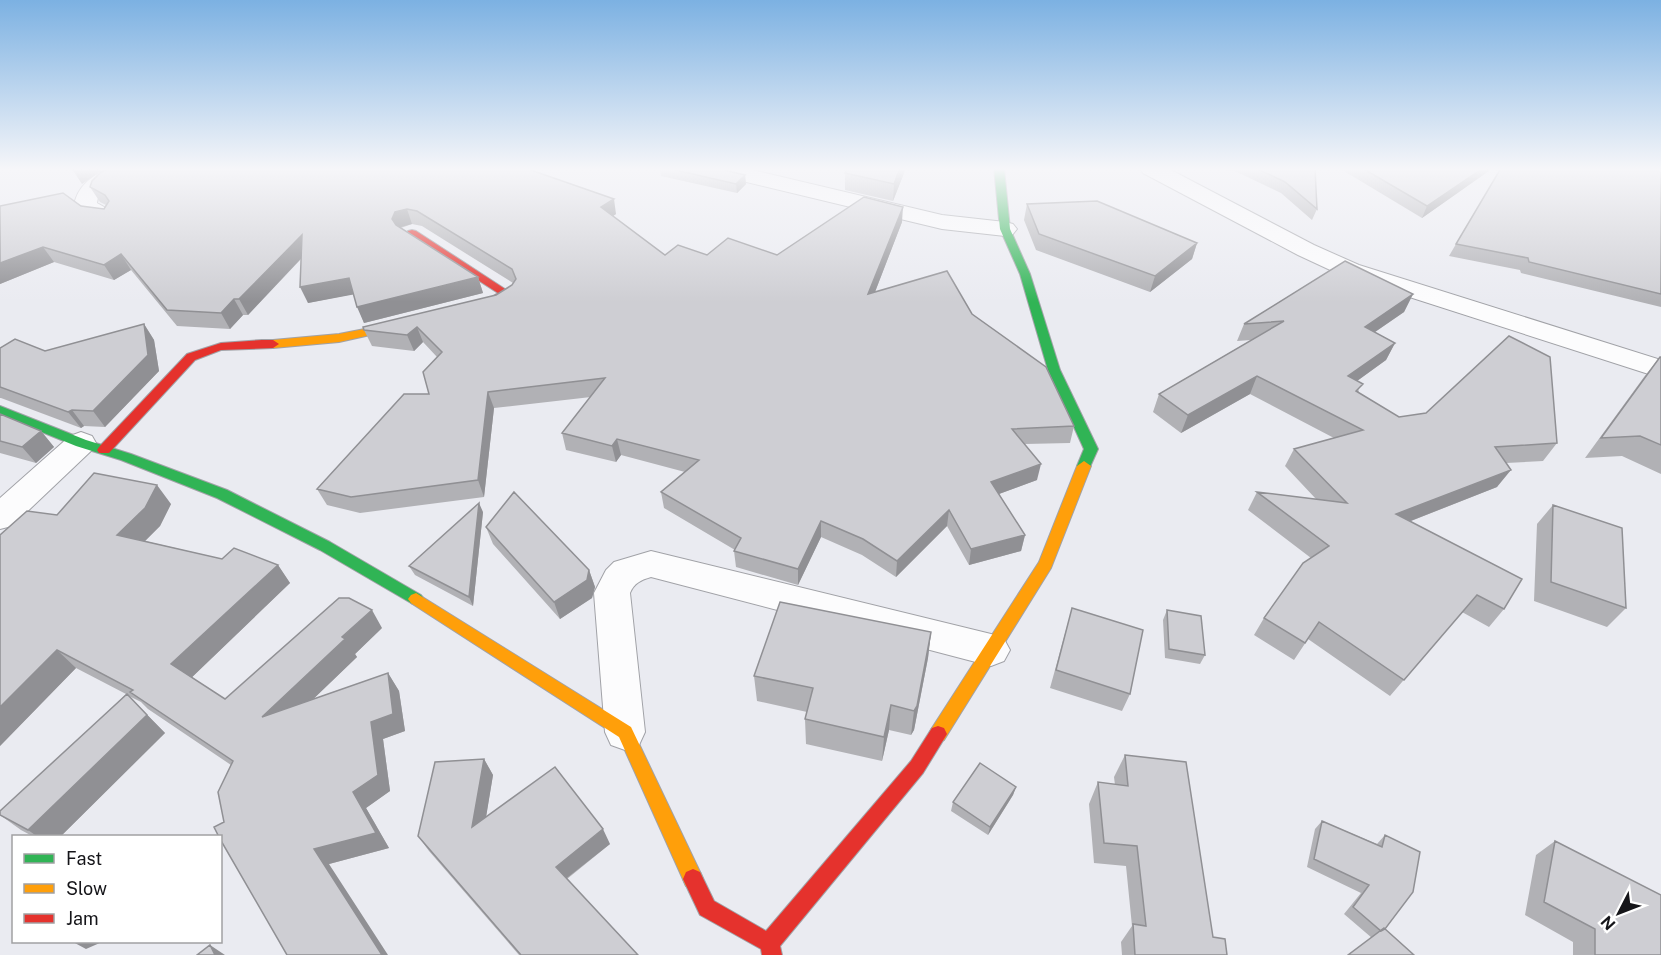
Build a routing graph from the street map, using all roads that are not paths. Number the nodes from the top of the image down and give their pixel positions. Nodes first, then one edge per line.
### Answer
1 (97, 213) edge
2 (903, 213) edge
3 (1003, 213) edge
4 (1235, 213) edge
5 (105, 217) edge
6 (1005, 230) junction
7 (412, 233) edge
8 (453, 313) edge
9 (430, 319) edge
10 (1661, 369) edge
11 (0, 410) edge
12 (92, 447) junction
13 (0, 517) edge
14 (991, 650) junction
15 (625, 732) junction
16 (770, 949) edge

1 - 5 street
2 - 6 street
3 - 6 street
4 - 10 street
6 - 14 street
7 - 8 street
9 - 12 street
11 - 12 street
12 - 13 street
12 - 15 street
14 - 15 street
14 - 16 street
15 - 16 street

